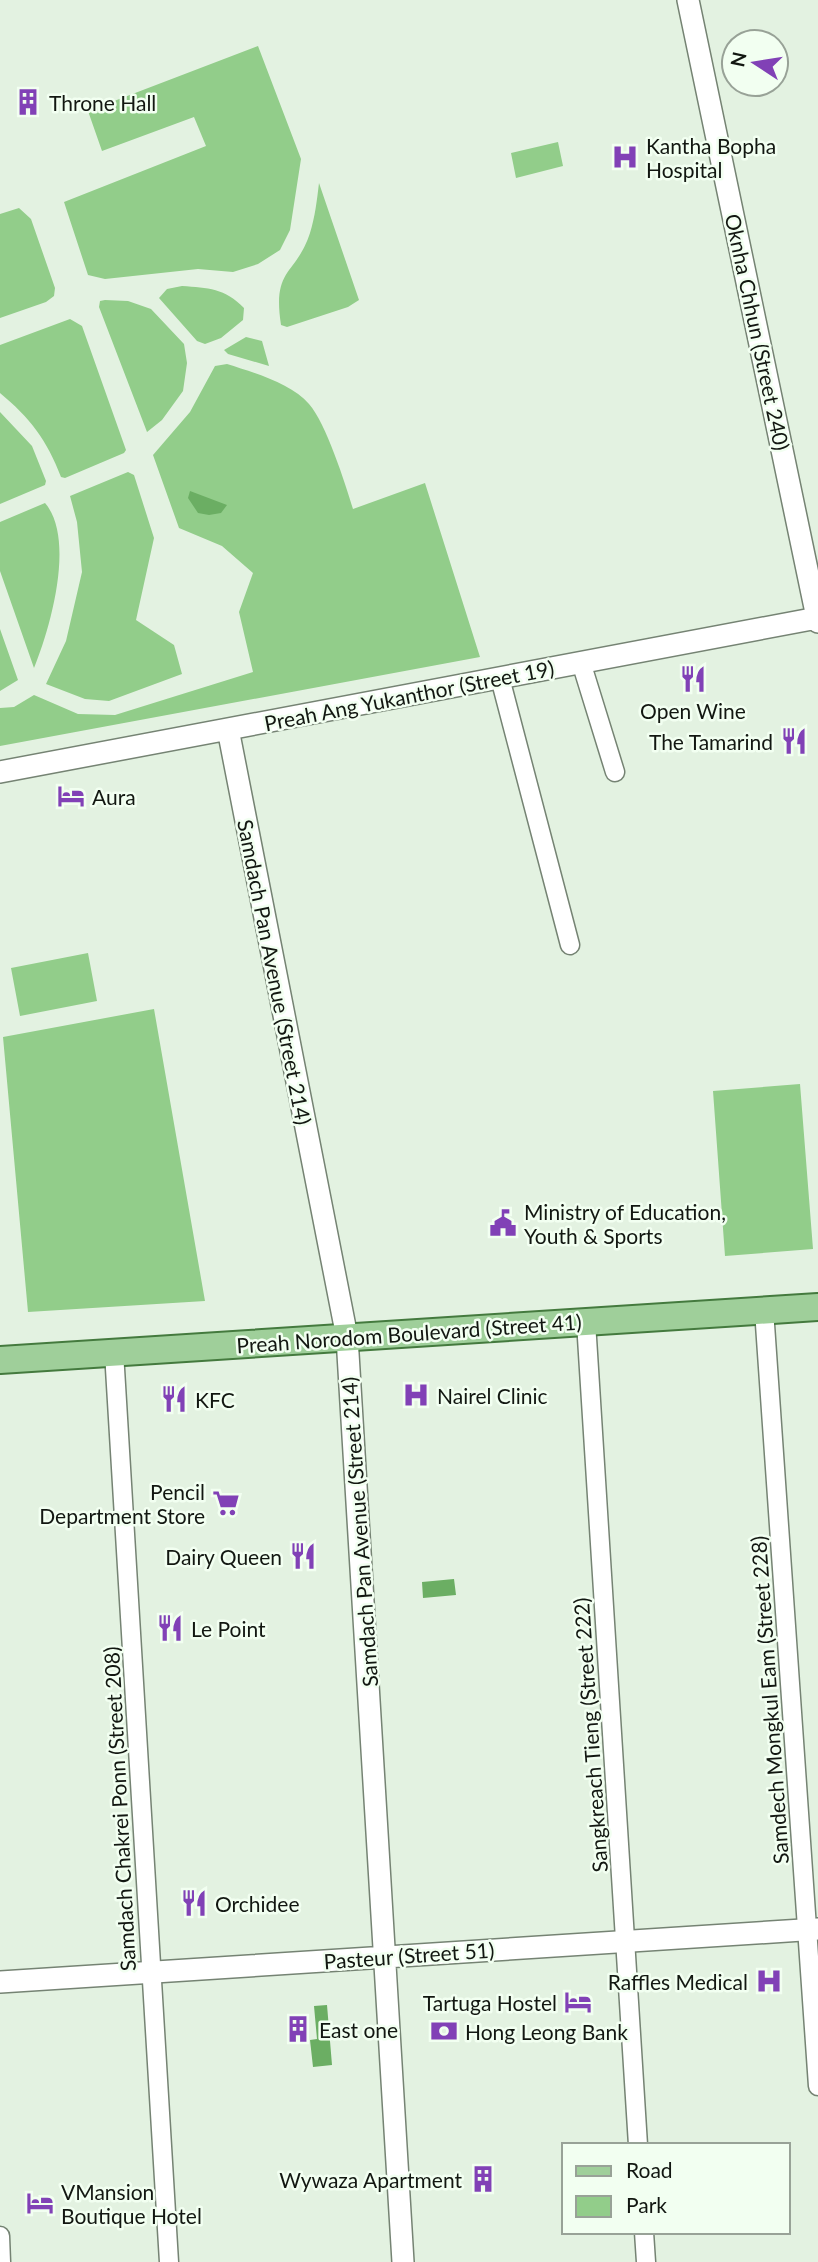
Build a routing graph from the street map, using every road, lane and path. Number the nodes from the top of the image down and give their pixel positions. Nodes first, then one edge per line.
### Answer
1 (688, 0) edge
2 (818, 619) edge
3 (582, 662) junction
4 (500, 678) junction
5 (228, 729) junction
6 (0, 772) edge
7 (615, 772) dead end
8 (570, 945) dead end
9 (818, 1307) edge
10 (764, 1310) junction
11 (586, 1322) junction
12 (347, 1337) junction
13 (114, 1352) junction
14 (0, 1360) edge
15 (813, 1929) edge
16 (625, 1941) junction
17 (385, 1957) junction
18 (151, 1972) junction
19 (0, 1982) edge
20 (818, 2086) edge
21 (638, 2143) edge
22 (644, 2234) edge
23 (0, 2236) edge
24 (1, 2262) edge
25 (169, 2262) edge
26 (403, 2262) edge
27 (646, 2262) edge

1 - 2 street, Oknha Chhun (Street 240)
2 - 3 street, Preah Ang Yukanthor (Street 19)
3 - 4 street, Preah Ang Yukanthor (Street 19)
3 - 7 street
4 - 5 street, Preah Ang Yukanthor (Street 19)
4 - 8 street
5 - 6 street, Preah Ang Yukanthor (Street 19)
5 - 12 street, Samdach Pan Avenue (Street 214)
9 - 10 main road, Preah Norodom Boulevard (Street 41)
10 - 11 main road, Preah Norodom Boulevard (Street 41)
10 - 15 street, Samdech Mongkul Eam (Street 228)
11 - 12 main road, Preah Norodom Boulevard (Street 41)
11 - 16 street, Sangkreach Tieng (Street 222)
12 - 13 main road, Preah Norodom Boulevard (Street 41)
12 - 17 street, Samdach Pan Avenue (Street 214)
13 - 14 main road, Preah Norodom Boulevard (Street 41)
13 - 18 street, Samdach Chakrei Ponn (Street 208)
15 - 16 street, Pasteur (Street 51)
15 - 20 street, Samdech Mongkul Eam (Street 228)
16 - 17 street, Pasteur (Street 51)
16 - 21 street, Sangkreach Tieng (Street 222)
17 - 18 street, Pasteur (Street 51)
17 - 26 street, Samdach Pan Avenue (Street 214)
18 - 19 street, Pasteur (Street 51)
18 - 25 street, Samdach Chakrei Ponn (Street 208)
22 - 27 street
23 - 24 street

